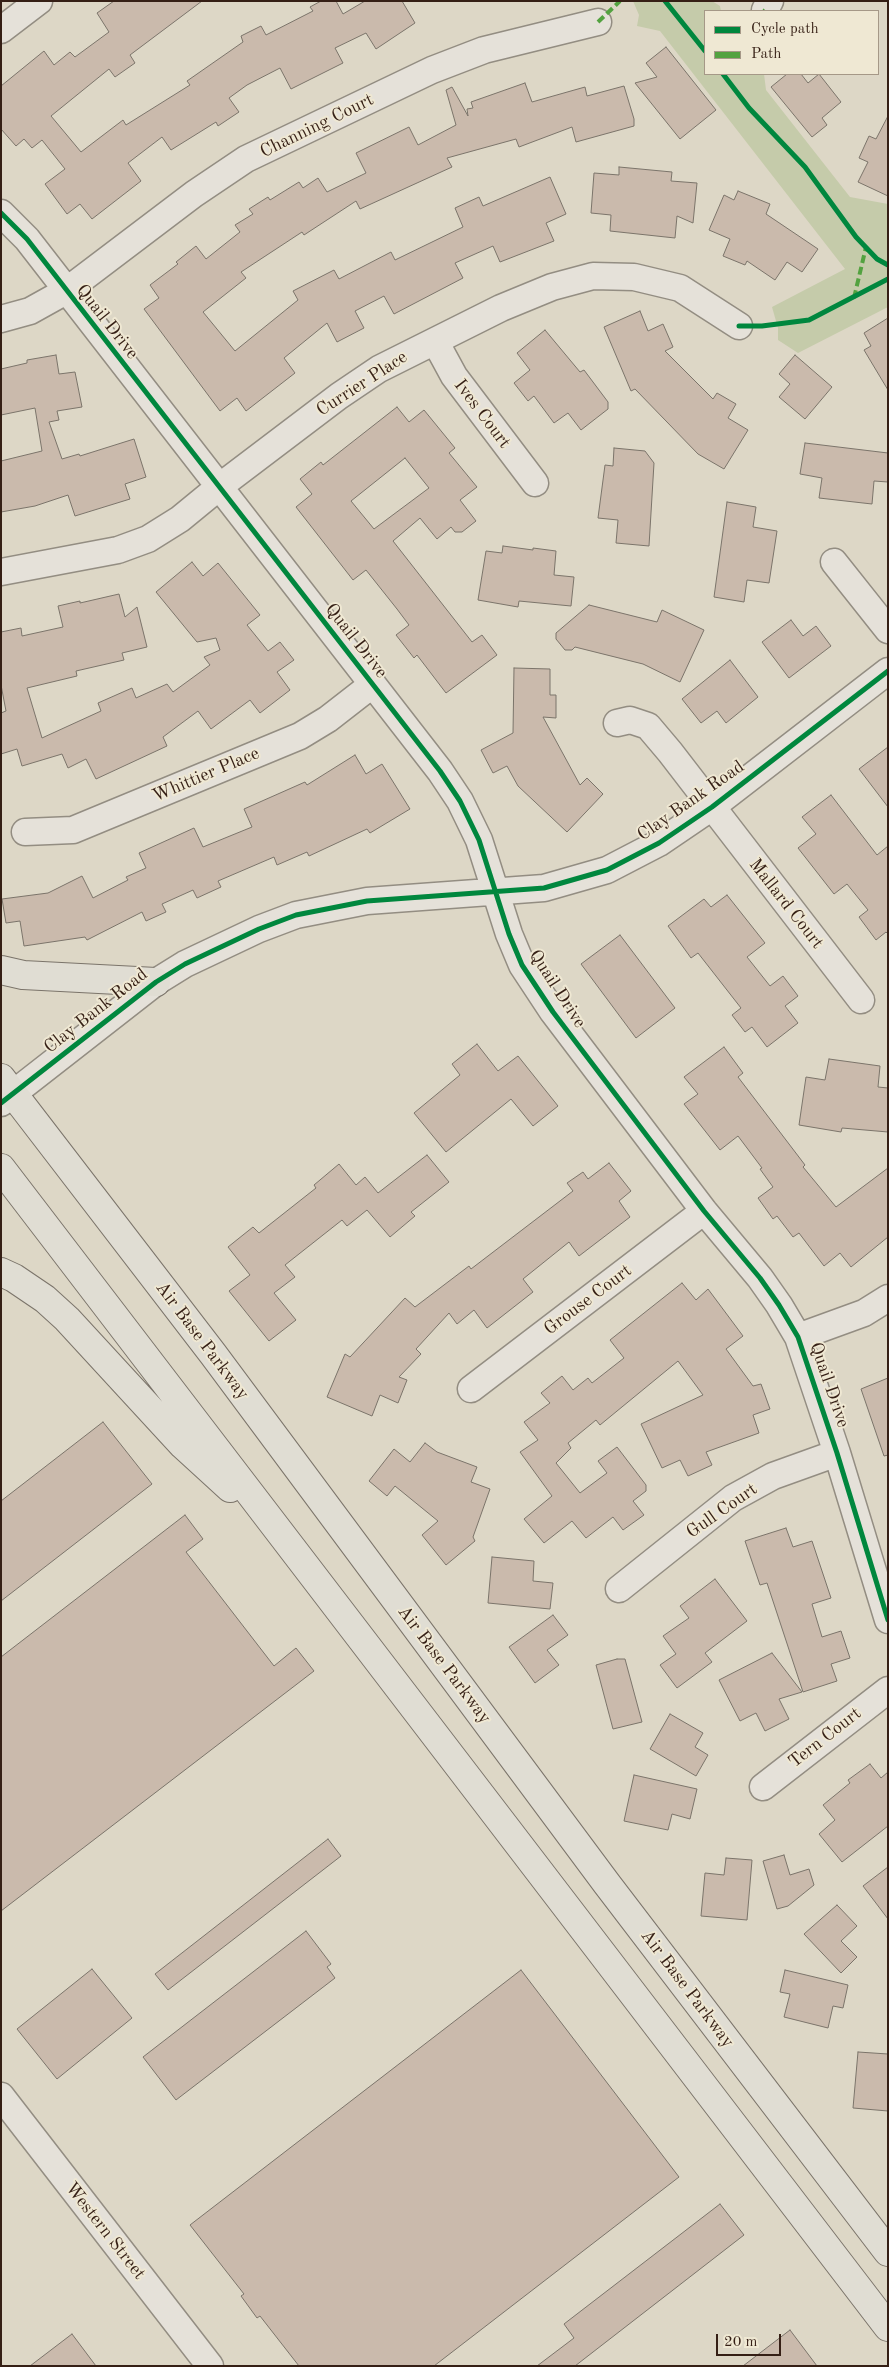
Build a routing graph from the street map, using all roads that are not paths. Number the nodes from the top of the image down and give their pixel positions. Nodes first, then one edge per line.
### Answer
1 (39, 1) edge
2 (598, 22) dead end
3 (1, 30) edge
4 (1, 213) edge
5 (66, 291) junction
6 (1, 319) edge
7 (739, 326) dead end
8 (435, 341) junction
9 (535, 483) dead end
10 (219, 487) junction
11 (834, 562) dead end
12 (1, 572) edge
13 (888, 630) edge
14 (888, 671) edge
15 (373, 684) junction
16 (617, 723) dead end
17 (712, 807) junction
18 (25, 832) dead end
19 (494, 891) junction
20 (1, 970) edge
21 (156, 982) junction
22 (861, 1000) dead end
23 (5, 1091) edge
24 (1, 1168) edge
25 (704, 1211) junction
26 (1, 1272) edge
27 (888, 1298) edge
28 (798, 1337) junction
29 (471, 1389) dead end
30 (837, 1453) junction
31 (286, 1540) junction
32 (619, 1589) dead end
33 (888, 1620) edge
34 (888, 1690) edge
35 (763, 1787) dead end
36 (1, 2096) edge
37 (888, 2252) edge
38 (888, 2327) edge
39 (210, 2366) edge

1 - 3 street
2 - 5 street, Channing Court
4 - 5 street, Quail Drive
5 - 6 street, Channing Court
5 - 10 street, Quail Drive
7 - 8 street, Currier Place
8 - 9 street, Ives Court
8 - 10 street, Currier Place
10 - 12 street, Currier Place
10 - 15 street, Quail Drive
11 - 13 street
14 - 17 street, Clay Bank Road
15 - 18 street, Whittier Place
15 - 19 street, Quail Drive
16 - 17 street, Mallard Court
17 - 19 street, Clay Bank Road
17 - 22 street, Mallard Court
19 - 21 street, Clay Bank Road
19 - 25 street, Quail Drive
20 - 21 main road
21 - 23 street, Clay Bank Road
23 - 37 main road, Air Base Parkway
24 - 31 main road
25 - 28 street, Quail Drive
25 - 29 street, Grouse Court
26 - 31 main road
27 - 28 street
28 - 30 street, Quail Drive
30 - 32 street, Gull Court
30 - 33 street, Quail Drive
31 - 38 main road
34 - 35 street, Tern Court
36 - 39 street, Western Street

